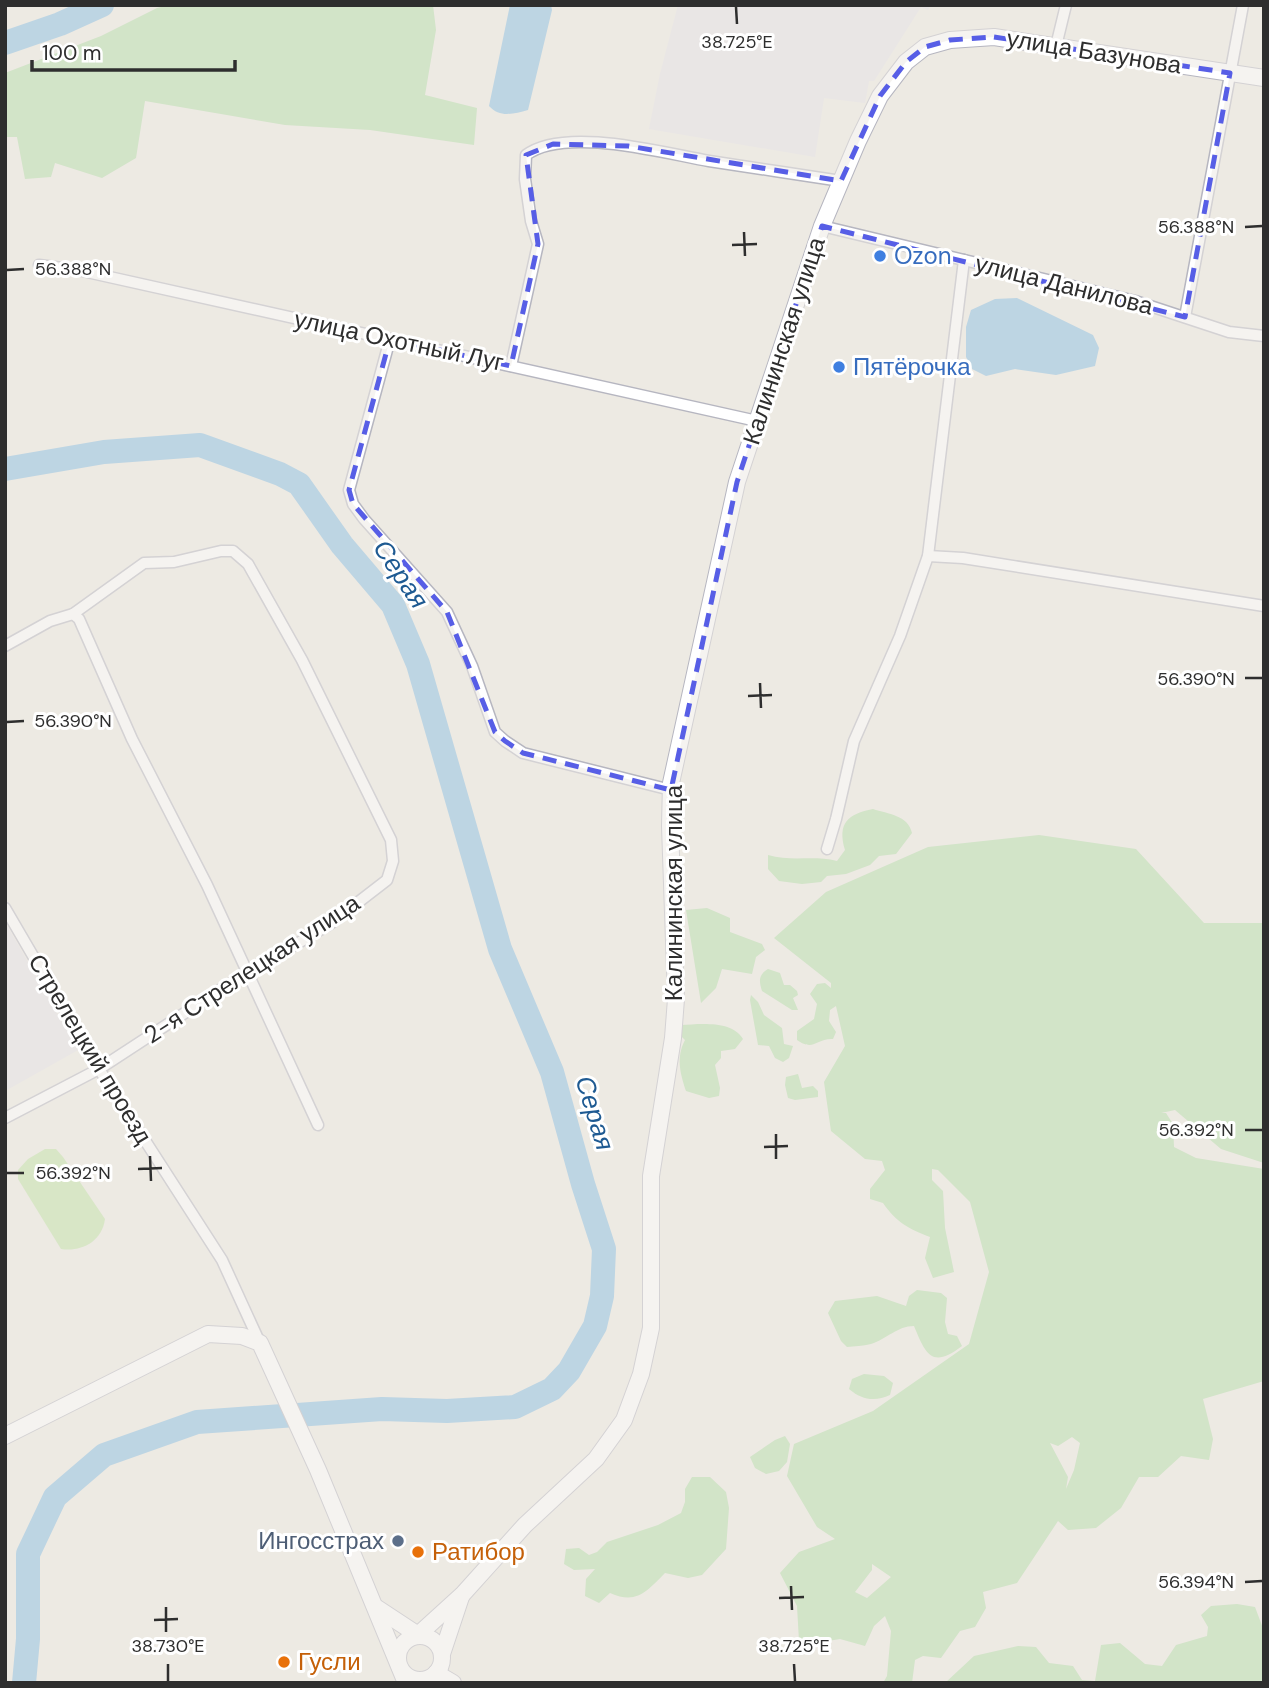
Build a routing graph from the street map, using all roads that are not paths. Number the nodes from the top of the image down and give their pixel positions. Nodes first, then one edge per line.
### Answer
1 (1066, 5) edge
2 (1243, 5) edge
3 (1056, 46) junction
4 (925, 47) joint
5 (1230, 73) junction
6 (1264, 78) edge
7 (841, 181) junction
8 (822, 226) junction
9 (964, 260) junction
10 (39, 265) dead end
11 (1185, 317) junction
12 (1264, 336) edge
13 (390, 339) junction
14 (511, 366) junction
15 (757, 421) junction
16 (928, 556) junction
17 (1264, 606) edge
18 (73, 614) junction
19 (5, 646) edge
20 (671, 790) junction
21 (827, 849) dead end
22 (5, 908) edge
23 (249, 972) junction
24 (99, 1069) junction
25 (5, 1118) edge
26 (317, 1125) dead end
27 (260, 1343) junction
28 (5, 1436) edge
29 (462, 1595) junction
30 (377, 1608) junction
31 (418, 1635) junction
32 (442, 1654) junction
33 (398, 1664) junction
34 (436, 1678) edge
35 (406, 1683) edge
36 (453, 1683) edge

1 - 3 street
2 - 5 street
3 - 4 street, улица Базунова
3 - 5 street, улица Базунова
4 - 7 street, Калининская улица
5 - 6 street, улица Базунова
5 - 11 street
7 - 8 street, Калининская улица
7 - 14 street
8 - 9 street, улица Данилова
8 - 15 street, Калининская улица
9 - 11 street, улица Данилова
9 - 16 street
10 - 13 street, улица Охотный Луг
11 - 12 street, улица Данилова
13 - 14 street, улица Охотный Луг
13 - 20 street
14 - 15 street, улица Охотный Луг
15 - 20 street, Калининская улица
16 - 17 street
16 - 21 street
18 - 19 street
18 - 23 street
18 - 23 street, 2-я Стрелецкая улица
20 - 29 street, Калининская улица
22 - 24 street, Стрелецкий проезд
23 - 24 street, 2-я Стрелецкая улица
23 - 26 street
24 - 25 street, 2-я Стрелецкая улица
24 - 27 street, Стрелецкий проезд
27 - 28 street
27 - 30 street, Стрелецкий проезд
29 - 31 street, Калининская улица
29 - 32 street
30 - 31 street
30 - 33 street, Стрелецкий проезд
31 - 32 street
31 - 33 street
32 - 34 street
33 - 34 street
33 - 35 street, Стрелецкий проезд
34 - 36 street

